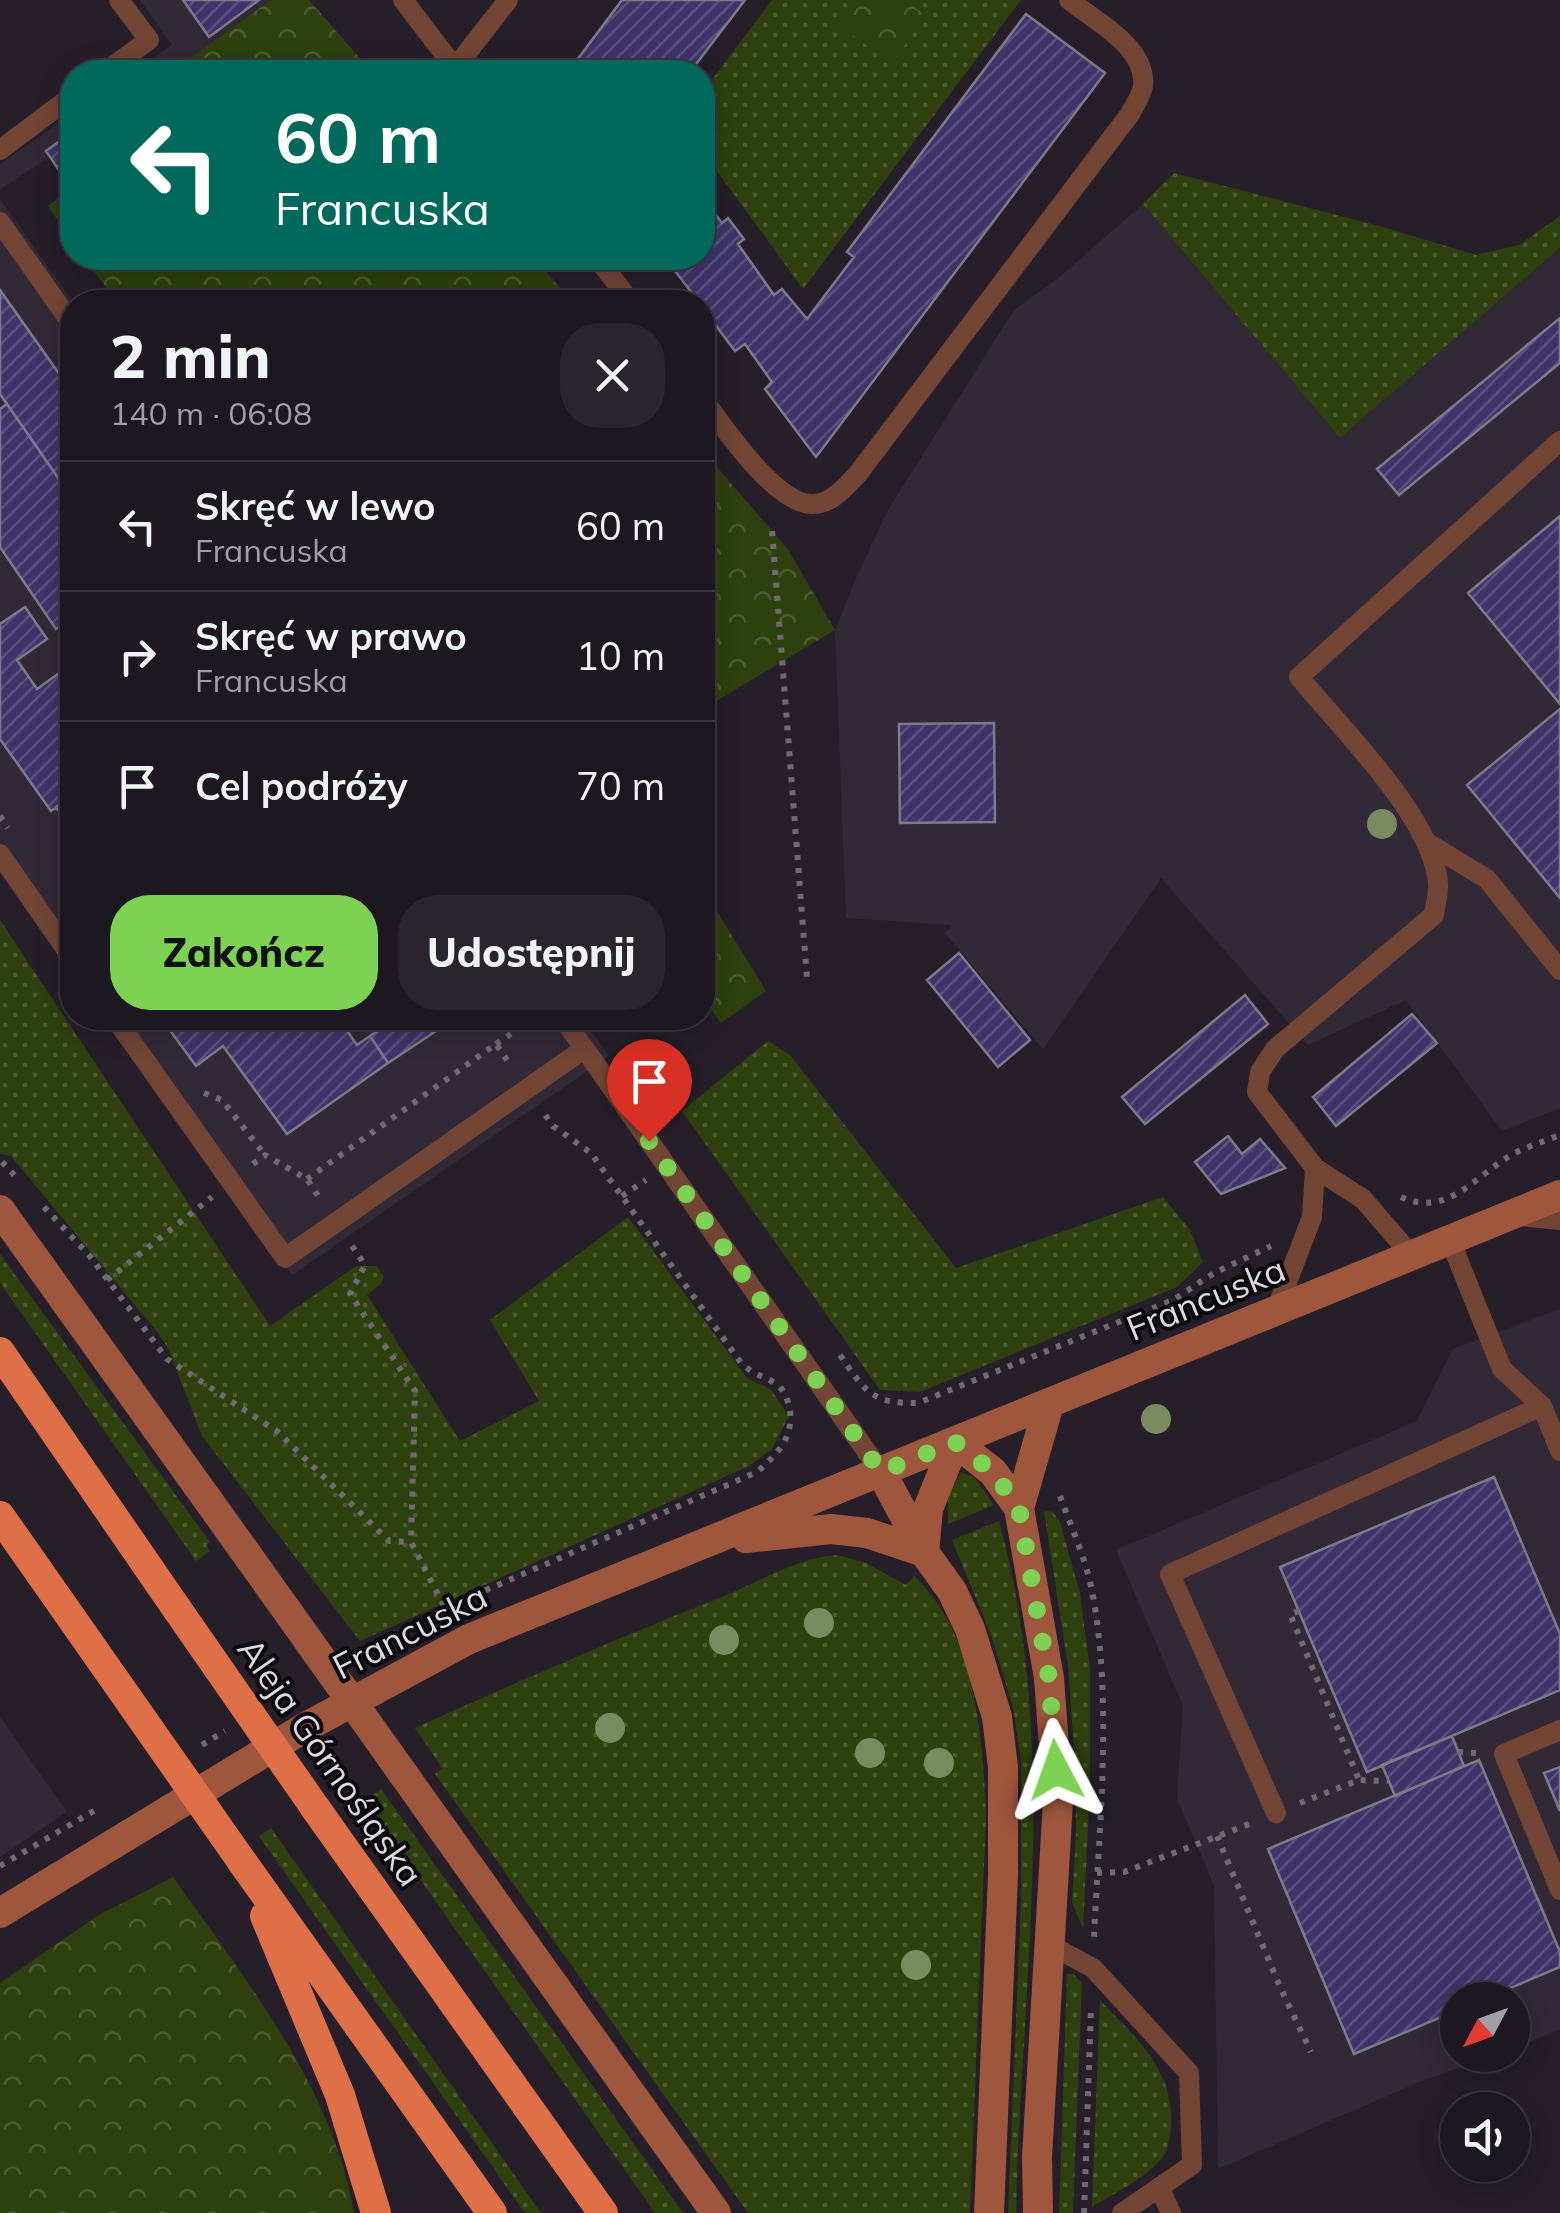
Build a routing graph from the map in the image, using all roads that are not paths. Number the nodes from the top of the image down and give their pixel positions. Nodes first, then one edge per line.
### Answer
1 (120, 0) edge
2 (403, 0) edge
3 (508, 0) edge
4 (1069, 0) edge
5 (122, 60) edge
6 (448, 60) edge
7 (463, 60) edge
8 (60, 105) edge
9 (0, 150) edge
10 (0, 222) edge
11 (606, 270) edge
12 (622, 290) edge
13 (60, 307) edge
14 (715, 415) edge
15 (1560, 440) edge
16 (1426, 842) junction
17 (0, 854) edge
18 (60, 941) edge
19 (1560, 970) edge
20 (122, 1030) edge
21 (571, 1030) edge
22 (584, 1049) junction
23 (1314, 1168) junction
24 (1560, 1195) edge
25 (0, 1210) edge
26 (1511, 1215) junction
27 (1560, 1220) edge
28 (1450, 1240) junction
29 (1412, 1256) junction
30 (1276, 1311) junction
31 (0, 1352) edge
32 (1049, 1404) junction
33 (1542, 1406) junction
34 (955, 1442) junction
35 (1560, 1451) edge
36 (881, 1472) junction
37 (1019, 1508) junction
38 (0, 1516) edge
39 (713, 1541) junction
40 (924, 1552) junction
41 (1560, 1730) edge
42 (1276, 1813) road end
43 (243, 1863) junction
44 (1560, 1890) edge
45 (0, 1913) edge
46 (1048, 1944) junction
47 (1159, 2187) junction
48 (376, 2213) edge
49 (492, 2213) edge
50 (603, 2213) edge
51 (716, 2213) edge
52 (989, 2213) edge
53 (1038, 2213) edge
54 (1122, 2213) edge
55 (1171, 2213) edge

1 - 5 lane
2 - 6 lane
3 - 7 lane
4 - 14 lane
8 - 9 lane
10 - 13 lane
11 - 12 lane
15 - 16 lane
16 - 19 lane
16 - 23 lane
17 - 18 lane
20 - 22 lane
21 - 22 lane
22 - 36 lane
23 - 29 lane
23 - 30 lane
24 - 26 street, Francuska
25 - 51 street, bridge
26 - 27 lane
26 - 28 street, Francuska
28 - 29 street, Francuska
28 - 33 lane
29 - 30 street, Francuska
30 - 32 street, Francuska
31 - 50 highway, Aleja Górnośląska, bridge
32 - 34 street, Francuska
32 - 37 street
33 - 35 lane
33 - 42 lane
34 - 36 street, Francuska
34 - 37 street
34 - 40 street
36 - 39 street, Francuska
36 - 40 street
37 - 46 street
38 - 43 highway, bridge
39 - 40 street
39 - 45 street, Francuska
40 - 52 street
41 - 44 lane
43 - 48 highway
43 - 49 highway
46 - 47 lane
46 - 53 street
47 - 54 lane
47 - 55 lane

